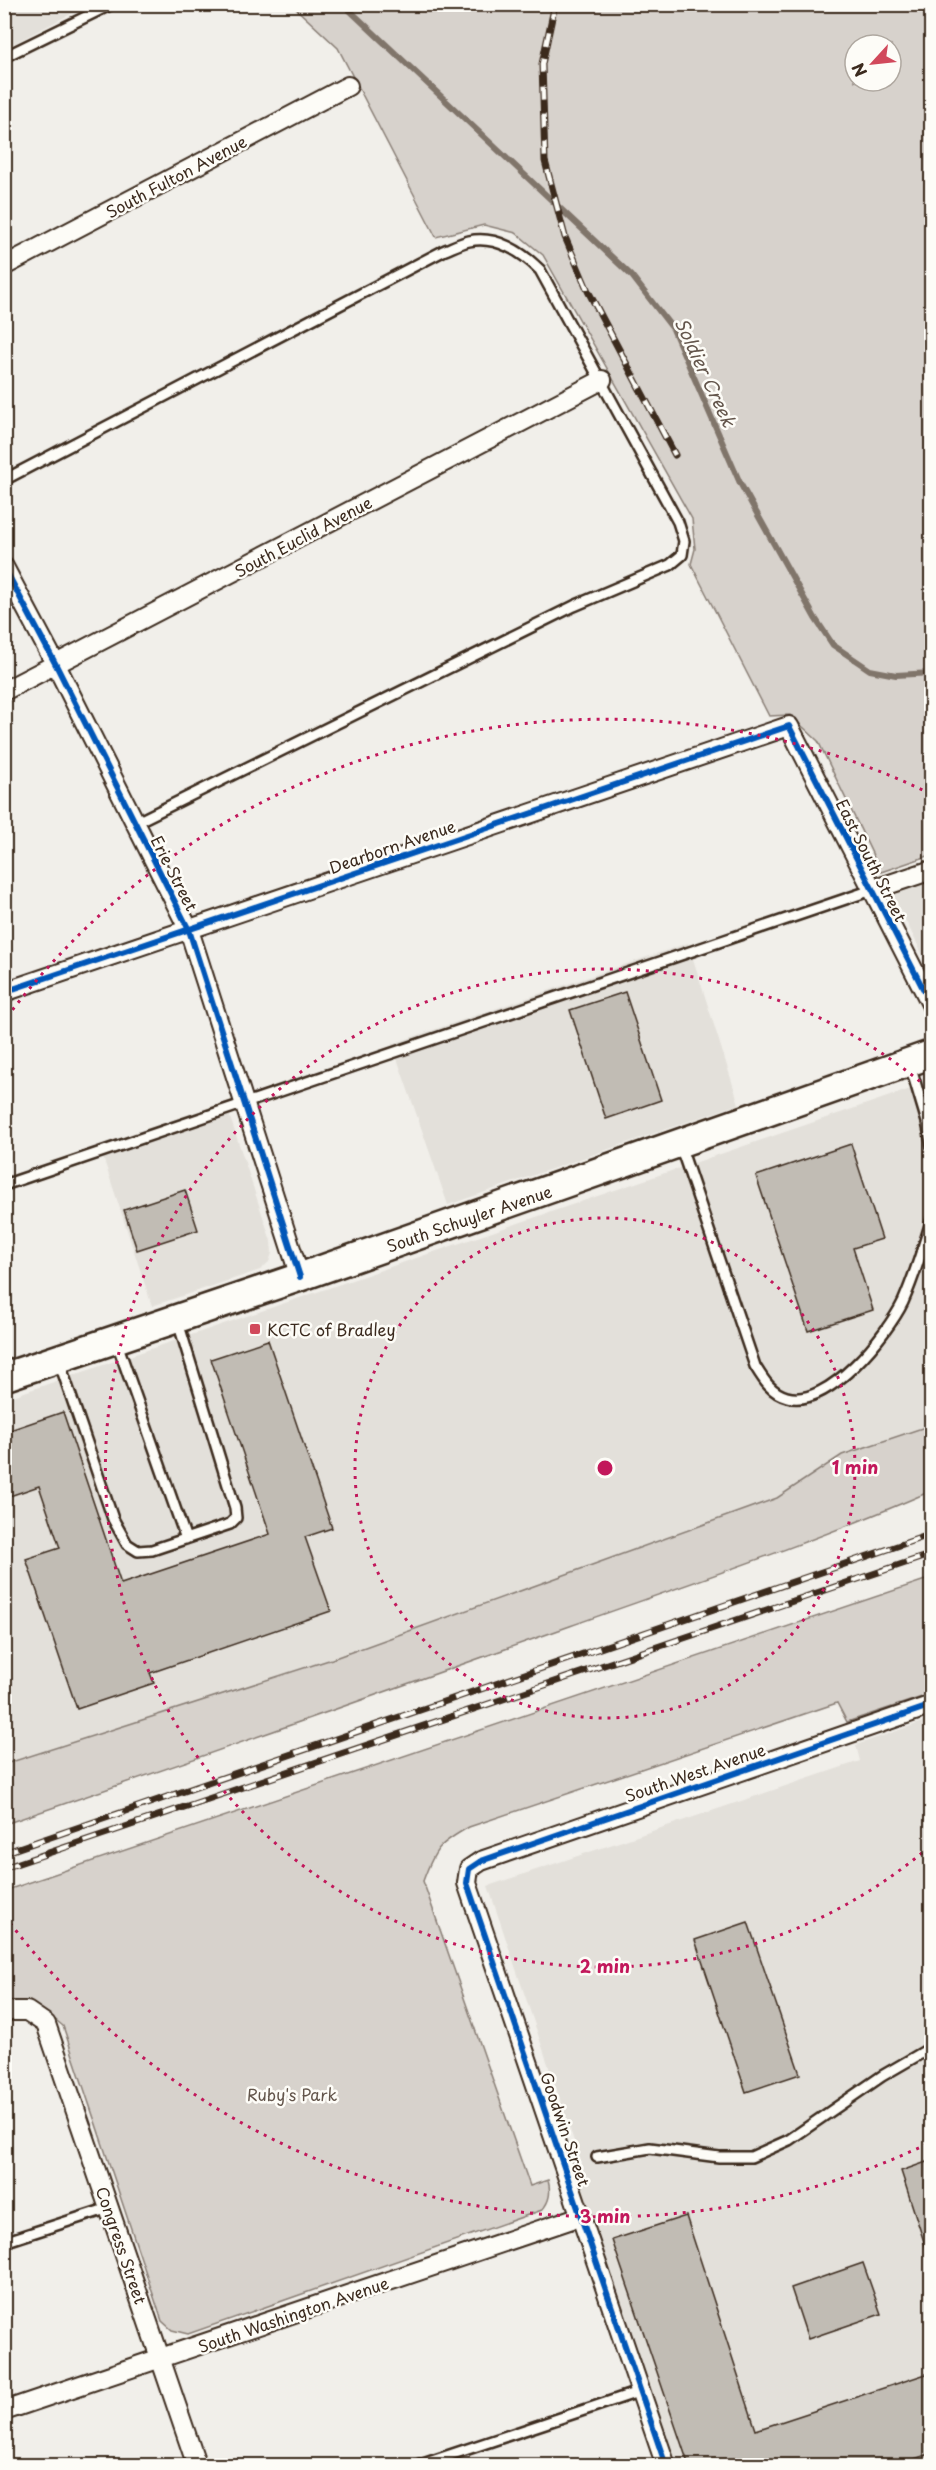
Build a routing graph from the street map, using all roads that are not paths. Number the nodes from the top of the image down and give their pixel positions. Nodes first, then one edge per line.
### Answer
1 (112, 4) edge
2 (4, 57) edge
3 (348, 86) dead end
4 (4, 266) edge
5 (602, 380) junction
6 (4, 480) edge
7 (4, 567) edge
8 (56, 664) junction
9 (4, 691) edge
10 (789, 726) joint
11 (135, 823) junction
12 (932, 870) edge
13 (872, 890) junction
14 (189, 930) junction
15 (4, 992) edge
16 (932, 1006) edge
17 (920, 1058) edge
18 (244, 1103) junction
19 (679, 1143) junction
20 (932, 1147) edge
21 (4, 1185) edge
22 (932, 1219) edge
23 (300, 1277) junction
24 (177, 1319) junction
25 (116, 1340) junction
26 (58, 1359) junction
27 (4, 1377) edge
28 (186, 1539) junction
29 (932, 1705) edge
30 (469, 1869) joint
31 (4, 2011) edge
32 (932, 2047) edge
33 (597, 2157) dead end
34 (109, 2208) junction
35 (582, 2216) junction
36 (4, 2242) edge
37 (160, 2359) junction
38 (641, 2391) junction
39 (4, 2411) edge
40 (197, 2466) edge
41 (417, 2466) edge
42 (666, 2466) edge

1 - 2 lane
3 - 4 street, South Fulton Avenue
5 - 6 lane
5 - 8 street, South Euclid Avenue
5 - 11 lane
7 - 8 street, Erie Street
8 - 9 street, South Euclid Avenue
8 - 11 street, Erie Street
10 - 13 street, East South Street
10 - 14 street, Dearborn Avenue
11 - 14 street, Erie Street
12 - 13 street
13 - 16 street, East South Street
13 - 18 lane
14 - 15 street, Dearborn Avenue
14 - 18 street, Erie Street
17 - 19 main road, South Schuyler Avenue
17 - 20 lane
18 - 21 lane
18 - 23 street, Erie Street
19 - 22 lane
19 - 23 main road, South Schuyler Avenue
23 - 24 main road, South Schuyler Avenue
24 - 25 main road, South Schuyler Avenue
24 - 28 lane
25 - 26 main road, South Schuyler Avenue
25 - 28 lane
26 - 27 main road, South Schuyler Avenue
26 - 28 lane
29 - 30 street, South West Avenue
30 - 35 street, Goodwin Street
31 - 34 street, Congress Street
32 - 33 lane
34 - 36 lane
34 - 37 street, Congress Street
35 - 37 street, South Washington Avenue
35 - 38 street, Goodwin Street
37 - 39 street, South Washington Avenue
37 - 40 street, Congress Street
38 - 41 lane
38 - 42 street, Goodwin Street

